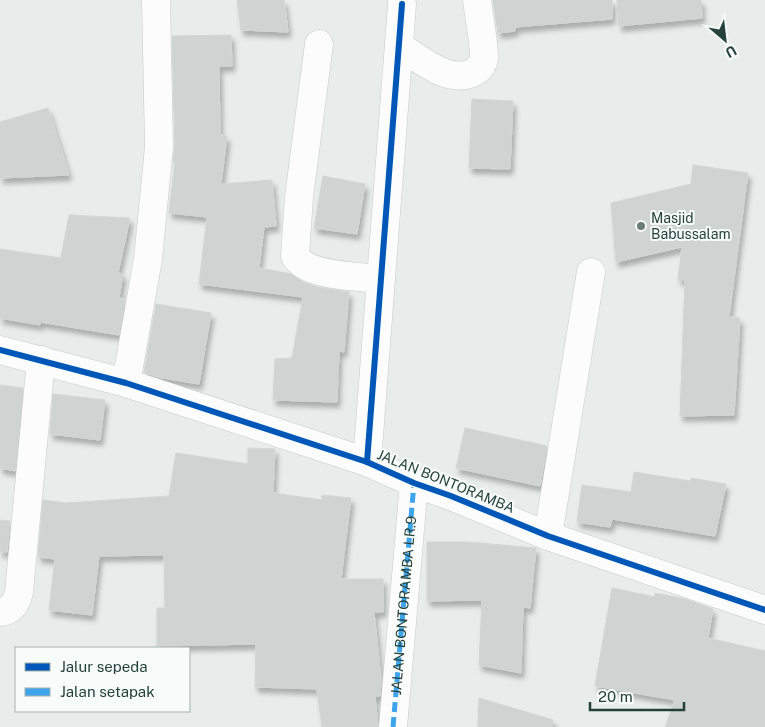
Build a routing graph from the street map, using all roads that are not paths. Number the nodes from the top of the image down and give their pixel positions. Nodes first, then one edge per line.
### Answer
1 (156, 0) edge
2 (477, 0) edge
3 (402, 4) dead end
4 (319, 44) dead end
5 (399, 46) junction
6 (591, 272) dead end
7 (381, 279) junction
8 (0, 350) edge
9 (41, 360) junction
10 (126, 382) junction
11 (367, 462) junction
12 (414, 483) junction
13 (548, 536) junction
14 (765, 610) edge
15 (0, 612) edge
16 (393, 727) edge

1 - 10 street
2 - 5 street
3 - 5 street
4 - 7 street
5 - 7 street
6 - 13 street
7 - 11 street
8 - 9 street, JALAN BONTORAMBA
9 - 10 street, JALAN BONTORAMBA
9 - 15 street
10 - 11 street, JALAN BONTORAMBA
11 - 12 street, JALAN BONTORAMBA
12 - 13 street, JALAN BONTORAMBA
12 - 16 street, JALAN BONTORAMBA LR.9
13 - 14 street, JALAN BONTORAMBA

